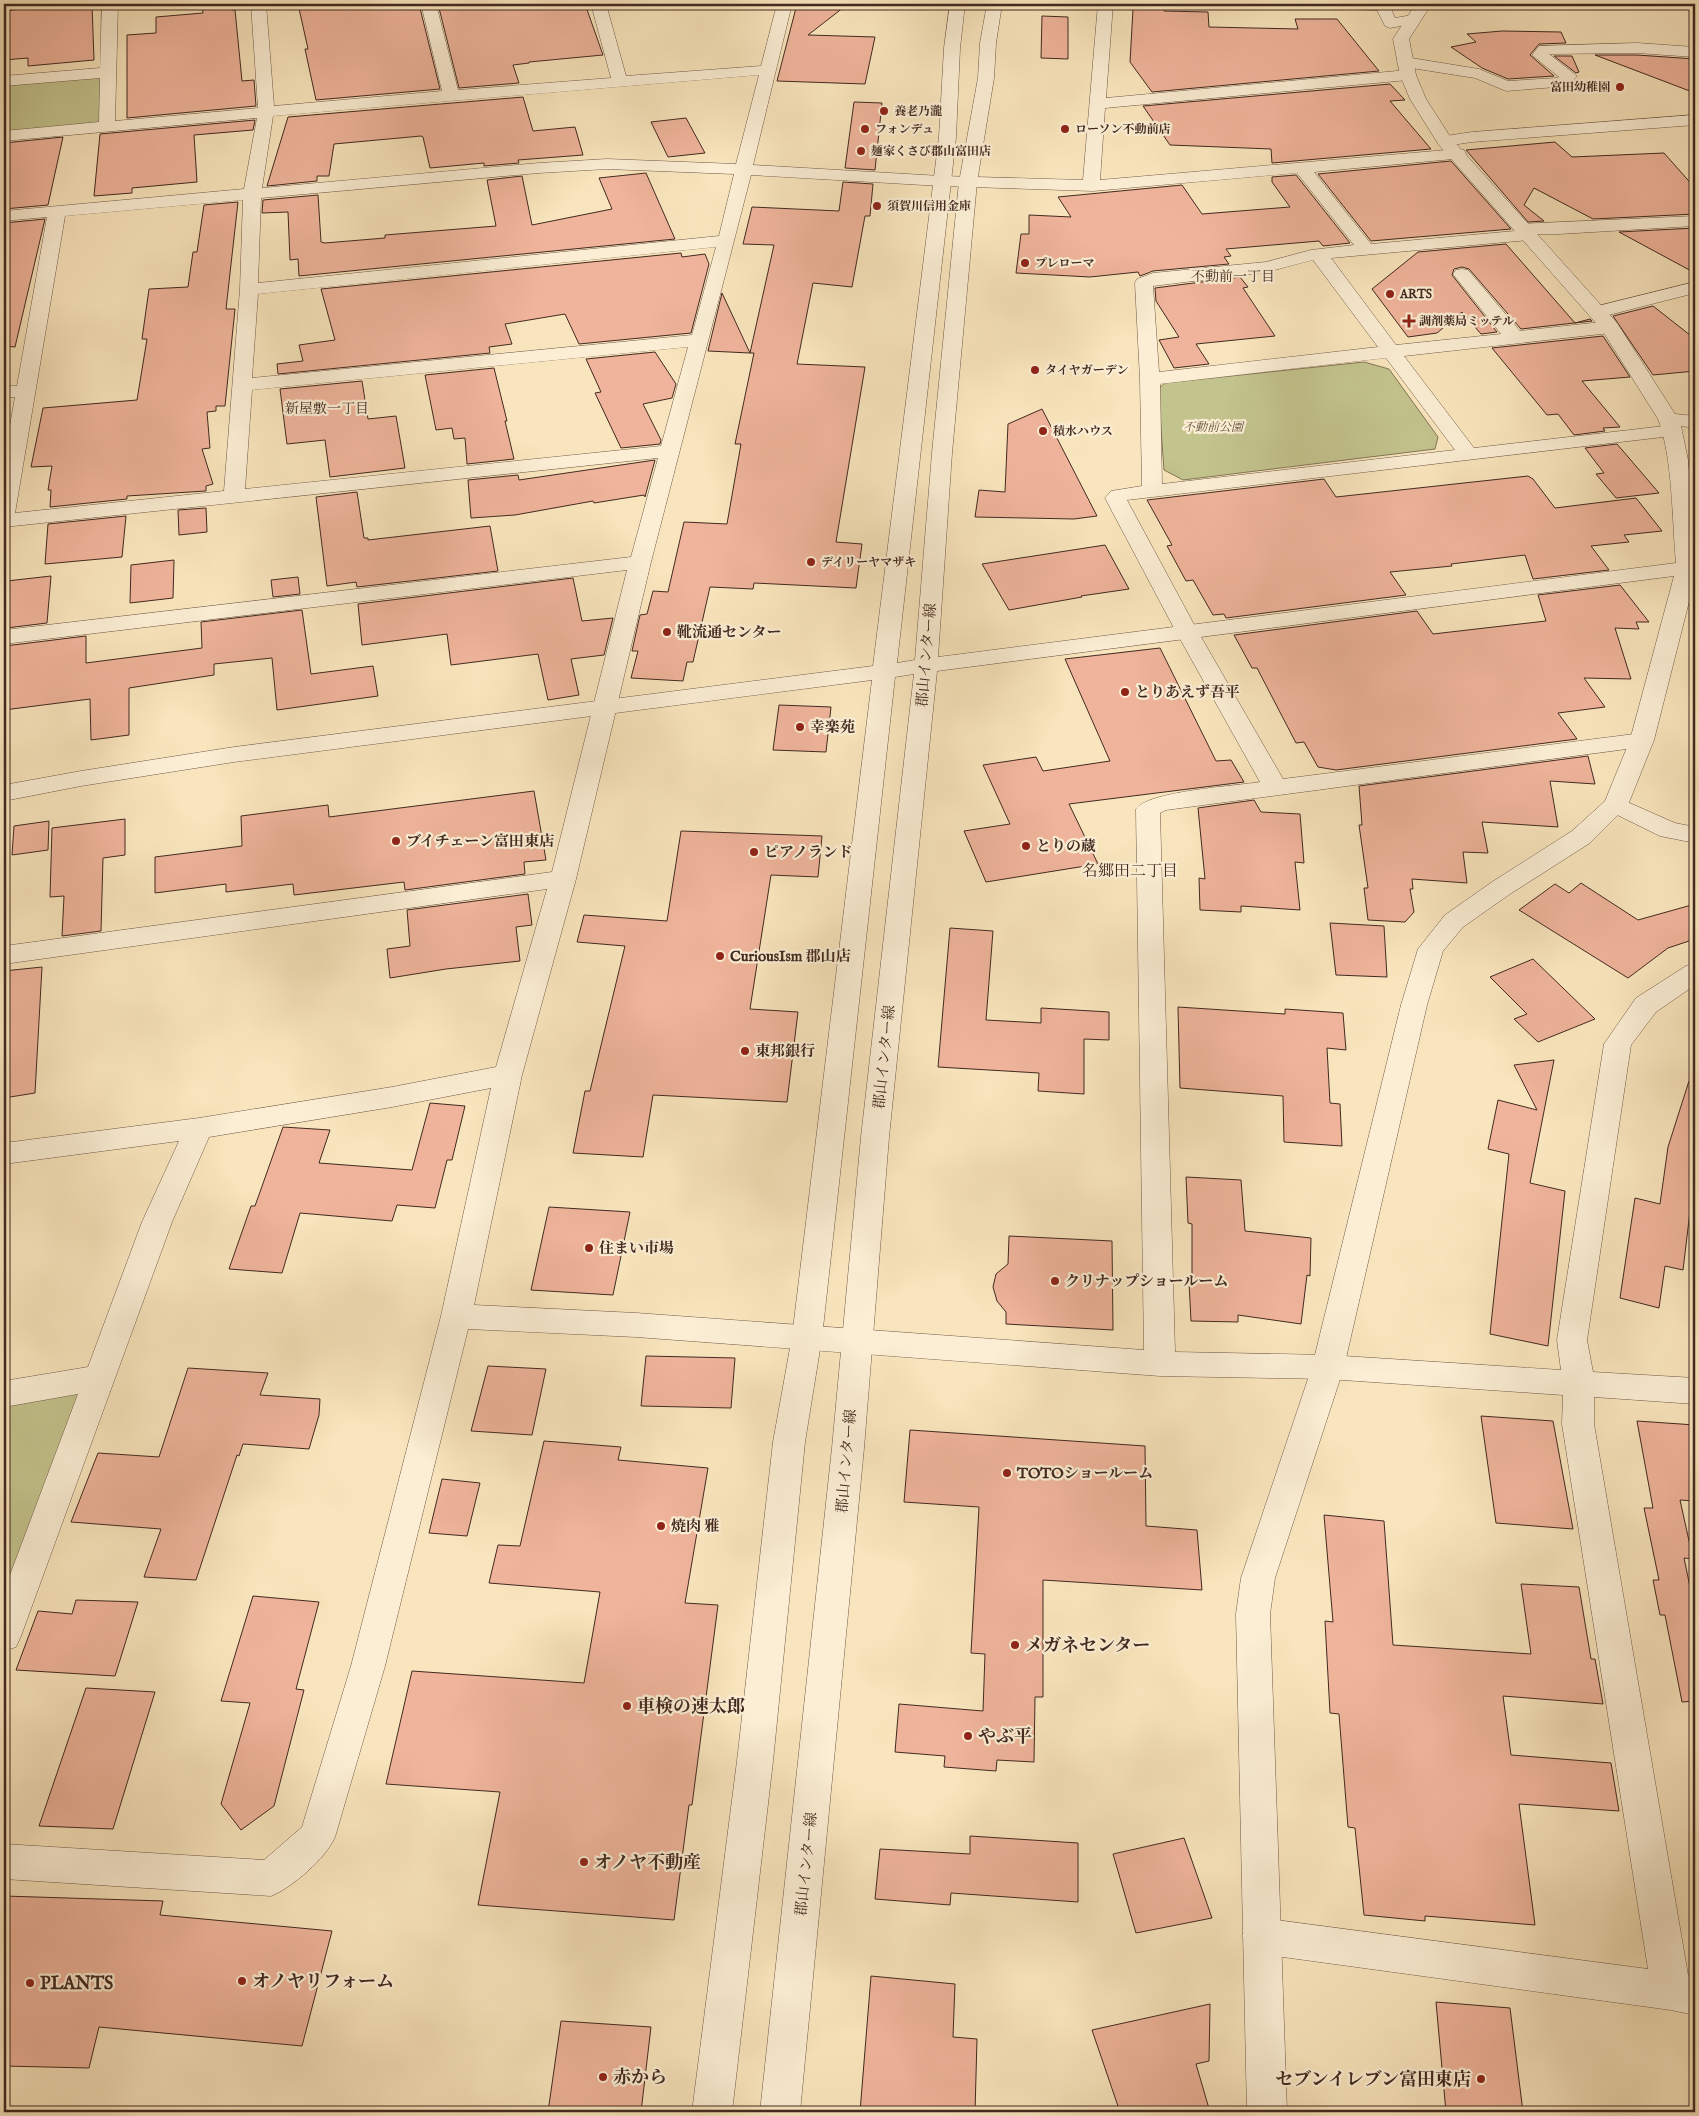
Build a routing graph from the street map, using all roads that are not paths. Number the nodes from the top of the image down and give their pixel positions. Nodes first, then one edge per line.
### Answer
1 (110, 4) edge
2 (258, 4) edge
3 (428, 4) edge
4 (598, 4) edge
5 (785, 4) edge
6 (957, 4) edge
7 (994, 4) edge
8 (1106, 4) edge
9 (1338, 4) edge
10 (1665, 4) edge
11 (1695, 5) edge
12 (1416, 12) edge
13 (1695, 52) edge
14 (1407, 69) junction
15 (768, 70) junction
16 (109, 72) junction
17 (4, 81) edge
18 (620, 82) junction
19 (452, 95) junction
20 (1097, 104) junction
21 (266, 111) junction
22 (1695, 120) edge
23 (107, 126) junction
24 (4, 136) edge
25 (1452, 148) junction
26 (1302, 168) junction
27 (744, 170) junction
28 (941, 181) junction
29 (968, 182) junction
30 (1093, 186) junction
31 (252, 193) junction
32 (57, 212) junction
33 (4, 216) edge
34 (1695, 221) edge
35 (1526, 231) junction
36 (725, 242) junction
37 (1367, 250) junction
38 (1318, 254) junction
39 (1462, 274) dead end
40 (1695, 288) edge
41 (249, 289) junction
42 (1604, 320) junction
43 (1515, 338) junction
44 (700, 340) junction
45 (1392, 352) junction
46 (1150, 379) junction
47 (243, 385) junction
48 (27, 391) junction
49 (4, 392) edge
50 (1679, 424) edge
51 (669, 452) junction
52 (1468, 454) junction
53 (8, 477) edge
54 (1152, 490) junction
55 (234, 496) junction
56 (4, 517) edge
57 (4, 522) edge
58 (640, 562) junction
59 (1687, 568) junction
60 (1186, 630) junction
61 (4, 637) edge
62 (926, 666) junction
63 (884, 671) junction
64 (606, 708) junction
65 (1642, 740) junction
66 (1275, 787) junction
67 (4, 793) edge
68 (1616, 805) junction
69 (1695, 835) edge
70 (563, 879) junction
71 (4, 955) edge
72 (1695, 972) edge
73 (508, 1075) junction
74 (199, 1128) junction
75 (4, 1153) edge
76 (456, 1316) junction
77 (807, 1337) junction
78 (856, 1340) junction
79 (1160, 1364) junction
80 (1328, 1367) junction
81 (100, 1378) junction
82 (1579, 1382) junction
83 (1695, 1391) edge
84 (4, 1394) edge
85 (4, 1636) edge
86 (4, 1862) edge
87 (1261, 1936) junction
88 (1683, 1993) edge
89 (712, 2112) edge
90 (780, 2112) edge
91 (1267, 2112) edge

1 - 16 street
2 - 21 street
3 - 19 street
4 - 18 street
5 - 15 street
6 - 28 street
7 - 29 street, 郡山インター線
8 - 20 street
9 - 12 street
10 - 11 highway
12 - 14 street
13 - 14 street
14 - 20 street
14 - 25 street
15 - 18 street
15 - 27 street
16 - 17 street
16 - 23 street
18 - 19 street
19 - 21 street
20 - 30 street
21 - 23 street
21 - 31 street
22 - 25 street
23 - 24 street
25 - 26 street
25 - 35 street
26 - 30 street
26 - 37 street
27 - 28 street
27 - 31 street
27 - 36 street
28 - 29 street
28 - 63 street
29 - 30 street
29 - 62 street, 郡山インター線
31 - 32 street
31 - 41 street
32 - 33 street
32 - 48 street
34 - 35 street
35 - 37 street
35 - 42 street
36 - 41 street
36 - 44 street
37 - 38 street
38 - 45 street
38 - 46 street
39 - 43 street
40 - 42 street
41 - 47 street
42 - 43 street
42 - 50 street
43 - 45 street
44 - 47 street
44 - 51 street
45 - 46 street
45 - 52 street
46 - 54 street
47 - 55 street
48 - 49 street
48 - 53 street
50 - 52 street
50 - 59 street
51 - 55 street
51 - 58 street
52 - 54 street
53 - 56 street
54 - 60 street
55 - 57 street
58 - 61 street
58 - 64 street
59 - 60 street
59 - 65 street
60 - 62 street
60 - 66 street
62 - 63 street
62 - 78 street, 郡山インター線
63 - 64 street
63 - 77 street
64 - 67 street
64 - 70 street
65 - 66 street
65 - 68 street
66 - 79 street
68 - 69 street
68 - 80 street
70 - 71 street
70 - 73 street
72 - 82 street
73 - 74 street
73 - 76 street
74 - 75 street
74 - 81 street
76 - 77 street
76 - 86 street
77 - 78 street
77 - 89 street
78 - 79 street
78 - 90 street, 郡山インター線
79 - 80 street
80 - 82 street
80 - 87 street
81 - 84 street
81 - 85 street
82 - 83 street
82 - 88 street
87 - 88 street
87 - 91 street

